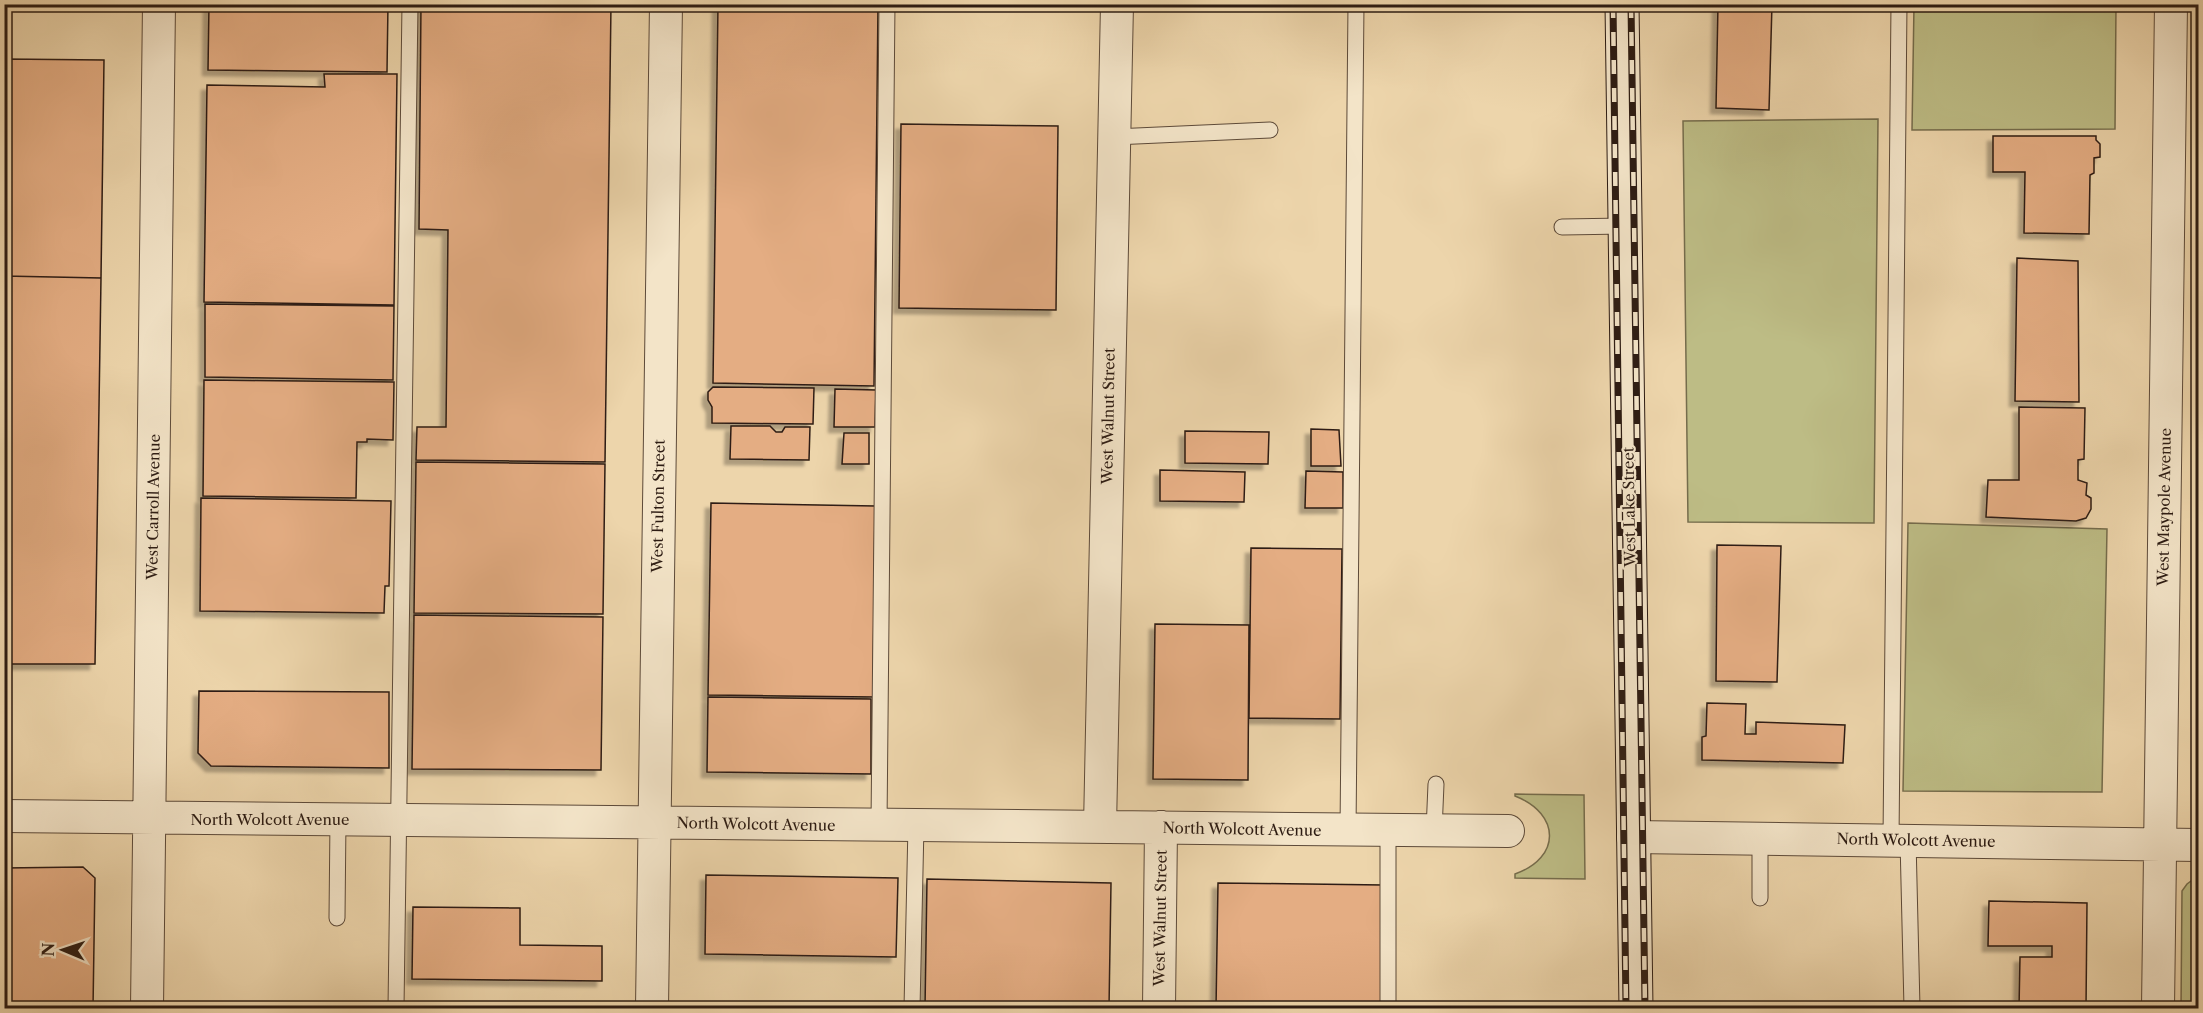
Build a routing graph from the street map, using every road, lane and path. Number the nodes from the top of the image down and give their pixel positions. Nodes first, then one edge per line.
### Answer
1 (159, 4) edge
2 (410, 4) edge
3 (666, 4) edge
4 (887, 4) edge
5 (1117, 4) edge
6 (1356, 4) edge
7 (1622, 4) edge
8 (1899, 4) edge
9 (2171, 4) edge
10 (1270, 130) dead end
11 (1114, 137) junction
12 (1625, 226) junction
13 (1562, 227) dead end
14 (1436, 784) dead end
15 (4, 816) edge
16 (149, 818) junction
17 (338, 819) junction
18 (399, 820) junction
19 (654, 823) junction
20 (879, 825) junction
21 (916, 825) junction
22 (1100, 827) junction
23 (1161, 827) junction
24 (1388, 830) junction
25 (1348, 831) junction
26 (1434, 831) junction
27 (1508, 831) dead end
28 (1633, 837) junction
29 (1760, 838) junction
30 (1899, 840) junction
31 (2160, 844) junction
32 (2199, 845) edge
33 (1760, 898) dead end
34 (337, 918) dead end
35 (147, 1008) edge
36 (396, 1008) edge
37 (652, 1008) edge
38 (912, 1008) edge
39 (1159, 1008) edge
40 (1388, 1008) edge
41 (1636, 1008) edge
42 (1912, 1008) edge
43 (2158, 1008) edge

1 - 16 street, West Carroll Avenue
2 - 18 lane
3 - 19 street, West Fulton Street
4 - 20 lane
5 - 11 street, West Walnut Street
6 - 25 lane
7 - 12 main road, West Lake Street
8 - 30 lane
9 - 31 street, West Maypole Avenue
10 - 11 lane
11 - 22 street, West Walnut Street
12 - 13 lane
12 - 28 main road, West Lake Street
14 - 26 lane
15 - 16 street, North Wolcott Avenue
16 - 17 street, North Wolcott Avenue
16 - 35 street, West Carroll Avenue
17 - 18 street, North Wolcott Avenue
17 - 34 lane
18 - 19 street, North Wolcott Avenue
18 - 36 lane
19 - 20 street, North Wolcott Avenue
19 - 37 street, West Fulton Street
20 - 21 street, North Wolcott Avenue
21 - 22 street, North Wolcott Avenue
21 - 38 lane
22 - 23 street, North Wolcott Avenue
23 - 25 street, North Wolcott Avenue
23 - 39 street, West Walnut Street
24 - 25 street, North Wolcott Avenue
24 - 26 street, North Wolcott Avenue
24 - 40 lane
26 - 27 street, North Wolcott Avenue
28 - 29 street, North Wolcott Avenue
28 - 41 main road, West Lake Street
29 - 30 street, North Wolcott Avenue
29 - 33 lane
30 - 31 street, North Wolcott Avenue
30 - 42 lane
31 - 32 street, North Wolcott Avenue
31 - 43 street, West Maypole Avenue

